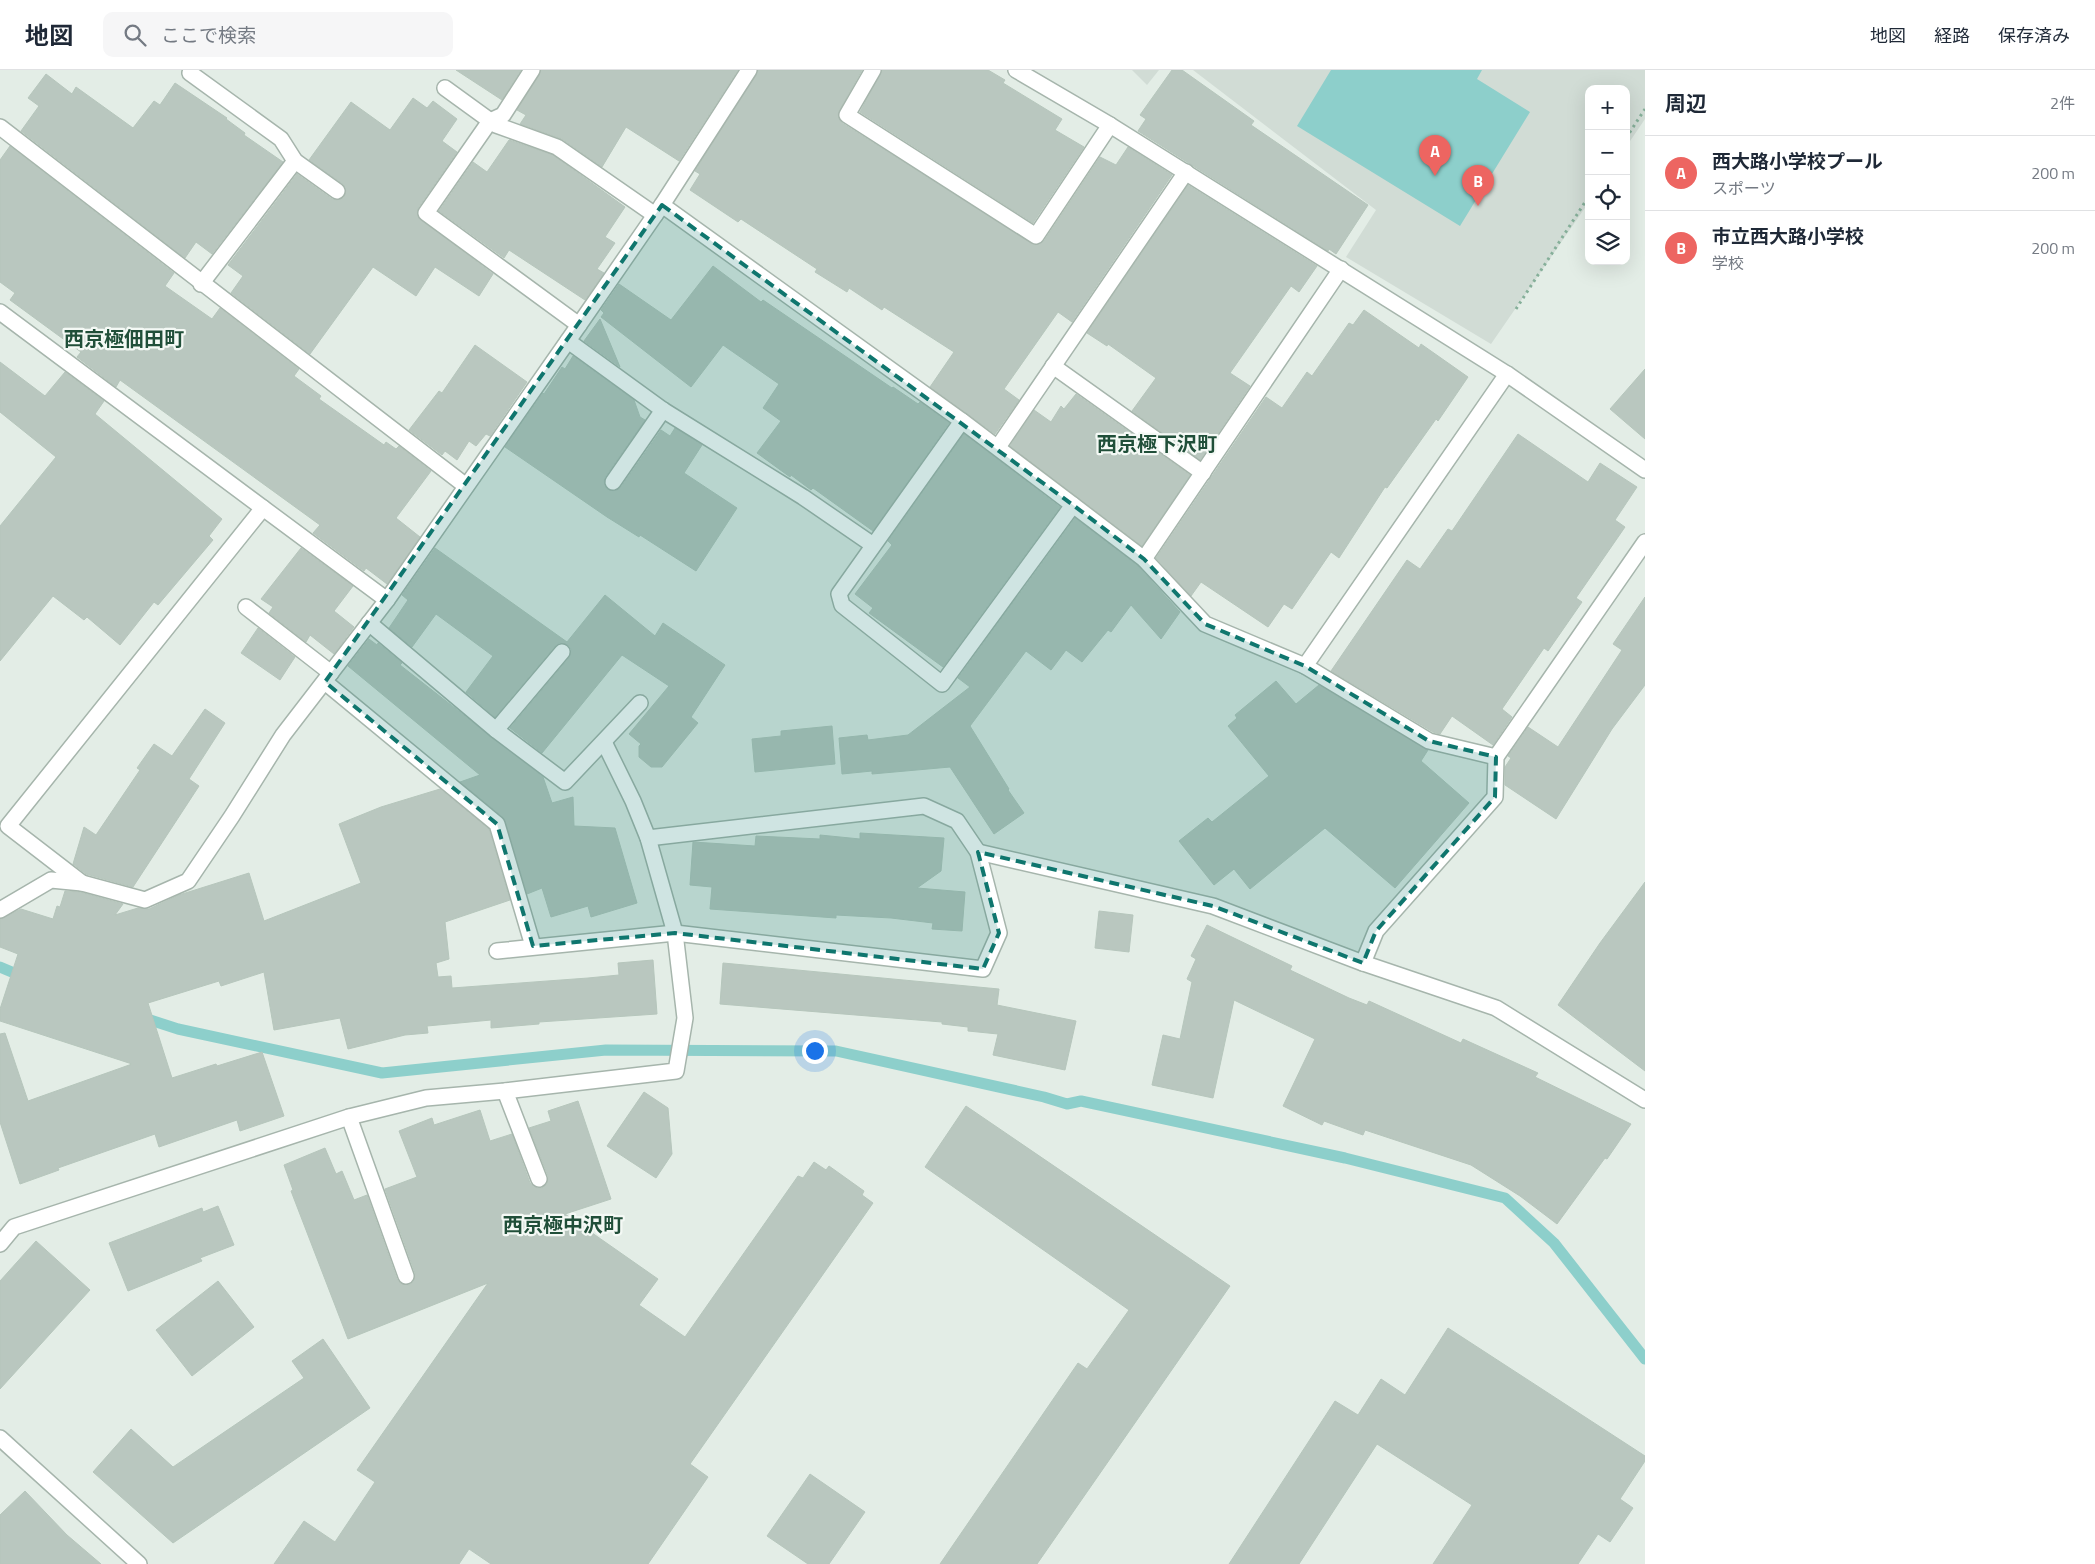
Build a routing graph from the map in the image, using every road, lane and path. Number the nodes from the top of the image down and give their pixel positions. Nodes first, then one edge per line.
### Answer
1 (532, 70) edge
2 (749, 70) edge
3 (873, 70) edge
4 (1016, 70) edge
5 (190, 73) dead end
6 (445, 88) dead end
7 (1645, 109) edge
8 (490, 121) junction
9 (1110, 125) junction
10 (0, 127) edge
11 (1630, 132) edge
12 (295, 161) junction
13 (1186, 172) junction
14 (337, 191) dead end
15 (1585, 202) edge
16 (658, 210) junction
17 (1340, 269) junction
18 (201, 284) junction
19 (1516, 309) dead end
20 (0, 312) edge
21 (579, 325) junction
22 (568, 341) junction
23 (1053, 366) junction
24 (1507, 374) junction
25 (662, 410) junction
26 (962, 421) junction
27 (998, 447) junction
28 (1645, 470) edge
29 (1203, 472) junction
30 (613, 482) dead end
31 (466, 486) junction
32 (1073, 505) junction
33 (263, 508) junction
34 (1645, 542) edge
35 (873, 545) junction
36 (1144, 559) junction
37 (387, 600) junction
38 (246, 607) dead end
39 (369, 623) junction
40 (562, 652) dead end
41 (1305, 666) junction
42 (328, 677) junction
43 (640, 703) dead end
44 (496, 730) junction
45 (604, 742) junction
46 (1496, 757) junction
47 (648, 838) junction
48 (978, 852) junction
49 (82, 883) junction
50 (0, 910) edge
51 (675, 933) junction
52 (533, 946) junction
53 (497, 951) dead end
54 (1363, 963) junction
55 (505, 1091) junction
56 (1645, 1100) edge
57 (349, 1117) junction
58 (539, 1179) dead end
59 (0, 1244) edge
60 (406, 1276) dead end
61 (0, 1438) edge
62 (140, 1564) edge

1 - 8 street
2 - 16 street
3 - 9 street
4 - 9 street
5 - 12 street
6 - 8 street
7 - 11 path
8 - 16 street
8 - 21 street
9 - 13 street
10 - 18 street
12 - 14 street
12 - 18 street
13 - 17 street
13 - 23 street
15 - 19 path
16 - 21 street
16 - 26 street
17 - 24 street
17 - 29 street
18 - 31 street
20 - 33 street
21 - 22 street
22 - 25 street
22 - 31 street
23 - 27 street
23 - 29 street
24 - 28 street
24 - 41 street
25 - 30 street
25 - 35 street
26 - 27 street
26 - 35 street
27 - 32 street
29 - 36 street
31 - 37 street
32 - 35 street
32 - 36 street
33 - 37 street
33 - 49 street
34 - 46 street
36 - 41 street
37 - 39 street
38 - 42 street
39 - 42 street
39 - 44 street
40 - 44 street
41 - 46 street
42 - 49 street
42 - 52 street
43 - 45 street
44 - 45 street
45 - 47 street
46 - 54 street
47 - 48 street
47 - 51 street
48 - 51 street
48 - 54 street
49 - 50 street
51 - 52 street
51 - 55 street
52 - 53 street
54 - 56 street
55 - 57 street
55 - 58 street
57 - 59 street
57 - 60 street
61 - 62 street

